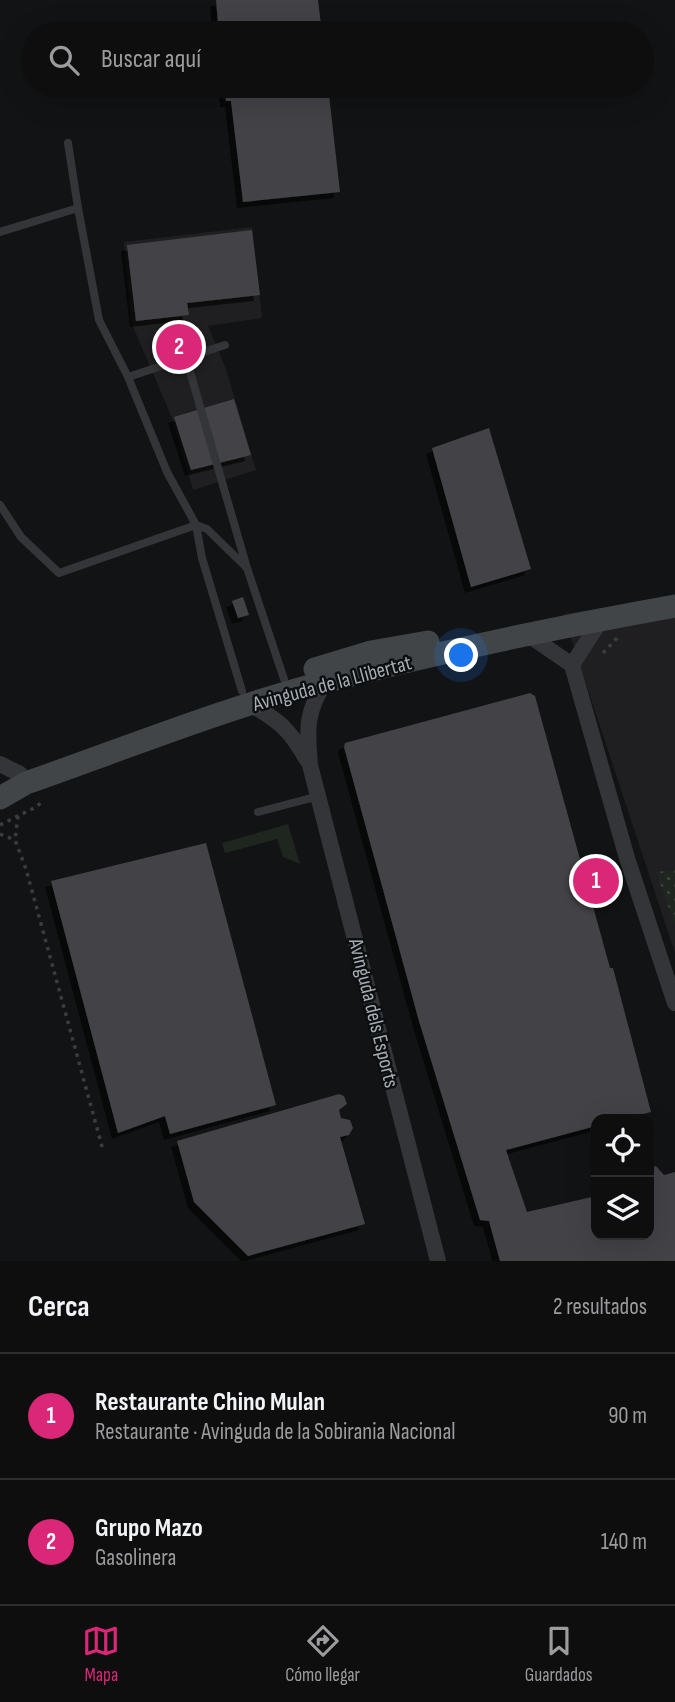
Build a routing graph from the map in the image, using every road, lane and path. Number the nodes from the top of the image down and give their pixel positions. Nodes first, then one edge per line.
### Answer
1 (68, 143) dead end
2 (78, 208) junction
3 (0, 232) edge
4 (225, 345) dead end
5 (186, 358) junction
6 (128, 377) junction
7 (0, 505) edge
8 (196, 525) junction
9 (247, 568) junction
10 (675, 594) edge
11 (675, 607) edge
12 (601, 620) junction
13 (625, 633) dead end
14 (527, 634) junction
15 (572, 666) junction
16 (284, 679) junction
17 (326, 681) junction
18 (246, 698) junction
19 (310, 765) junction
20 (7, 774) edge
21 (49, 795) dead end
22 (318, 796) junction
23 (0, 799) edge
24 (258, 812) dead end
25 (0, 825) edge
26 (0, 834) edge
27 (675, 1003) edge
28 (103, 1150) dead end
29 (438, 1261) edge

1 - 2 lane
2 - 3 lane
2 - 6 lane
4 - 5 lane
5 - 6 lane
5 - 9 lane
6 - 8 lane
7 - 8 lane
8 - 9 lane
8 - 18 lane
9 - 16 lane
10 - 16 main road, Avinguda de la Llibertat
11 - 12 main road, Avinguda de la Llibertat
12 - 14 main road, Avinguda de la Llibertat
12 - 15 street
13 - 15 path
14 - 15 street
14 - 17 main road, Avinguda de la Llibertat
15 - 27 street
16 - 18 main road, Avinguda de la Llibertat
17 - 18 main road, Avinguda de la Llibertat
17 - 19 street, Avinguda dels Esports
18 - 19 street, Avinguda dels Esports
18 - 20 main road, Avinguda de la Llibertat
18 - 23 main road, Avinguda de la Llibertat
19 - 22 street, Avinguda dels Esports
21 - 25 path
22 - 24 lane
22 - 29 street, Avinguda dels Esports
26 - 28 path

